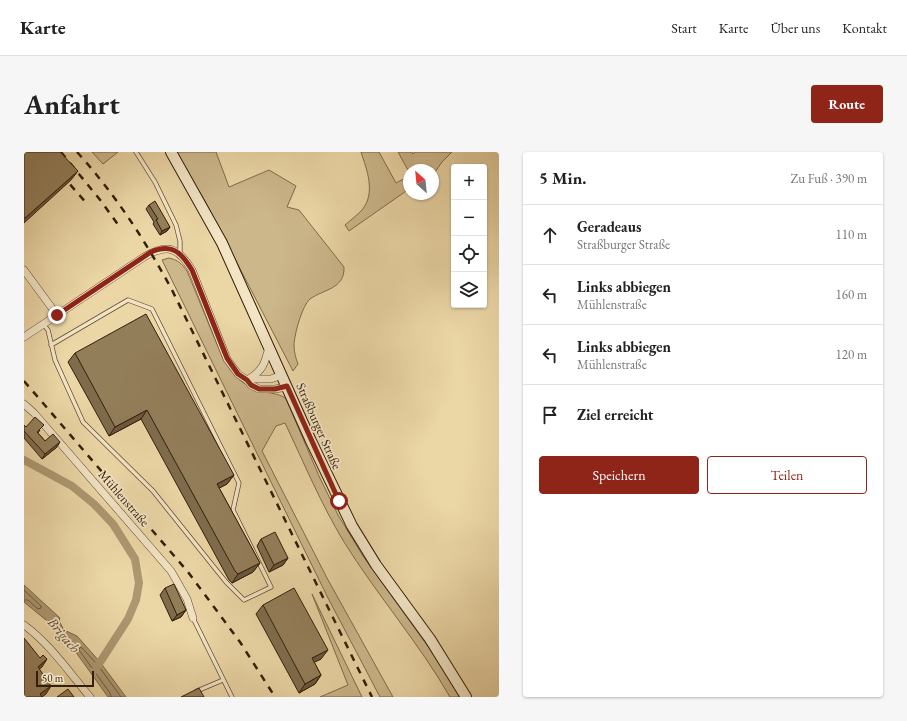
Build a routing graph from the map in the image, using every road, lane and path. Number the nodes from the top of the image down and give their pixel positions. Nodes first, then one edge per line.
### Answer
1 (136, 152) edge
2 (171, 152) edge
3 (180, 253) junction
4 (24, 270) edge
5 (57, 315) junction
6 (44, 324) junction
7 (24, 336) edge
8 (51, 345) junction
9 (269, 347) junction
10 (282, 375) junction
11 (247, 380) junction
12 (287, 386) junction
13 (24, 404) edge
14 (193, 618) joint
15 (24, 625) edge
16 (223, 680) junction
17 (191, 694) edge
18 (90, 697) edge
19 (232, 697) edge
20 (466, 697) edge

1 - 3 lane
2 - 9 main road, Straßburger Straße
3 - 5 street
3 - 11 street
4 - 5 street
5 - 6 street
6 - 7 street
6 - 8 lane
8 - 8 lane
9 - 10 main road, Straßburger Straße
9 - 11 street
10 - 11 street
10 - 12 main road, Straßburger Straße
11 - 12 street
12 - 20 main road, Straßburger Straße
13 - 14 street, Mühlenstraße
14 - 16 lane
15 - 18 street
16 - 17 lane
16 - 19 lane

